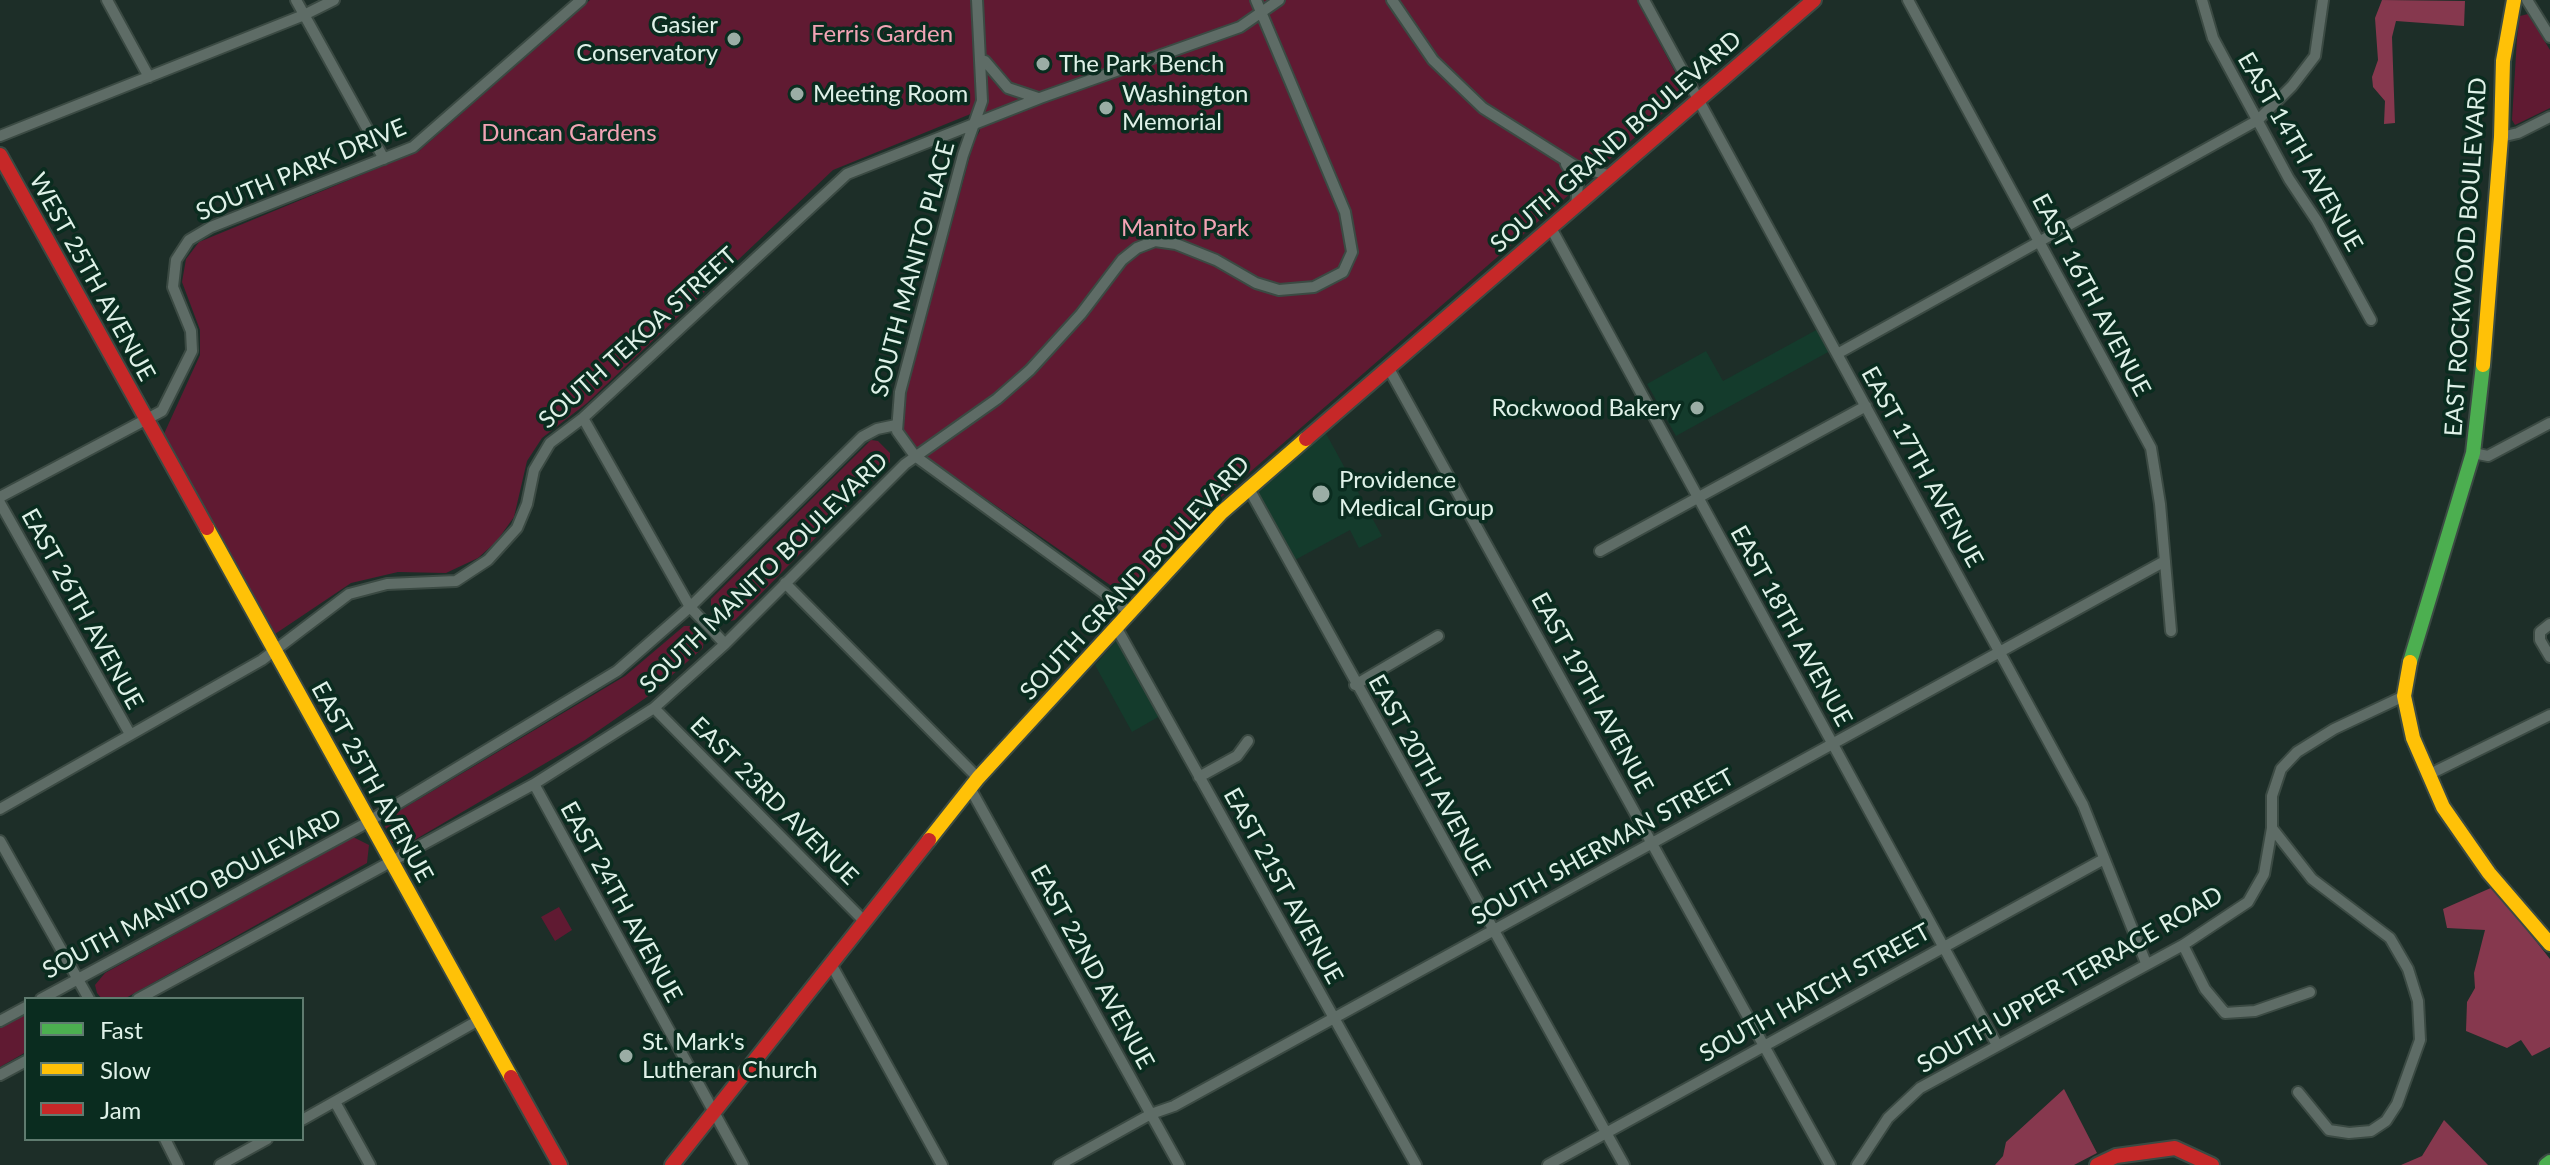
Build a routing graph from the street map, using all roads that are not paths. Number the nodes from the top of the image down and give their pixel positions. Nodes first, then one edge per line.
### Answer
1 (107, 0) edge
2 (296, 0) edge
3 (334, 0) edge
4 (581, 0) edge
5 (977, 0) edge
6 (1256, 0) edge
7 (1279, 0) edge
8 (1392, 0) edge
9 (1644, 0) edge
10 (1814, 0) edge
11 (1908, 0) edge
12 (2202, 0) edge
13 (2323, 0) edge
14 (2514, 0) edge
15 (2527, 0) edge
16 (304, 15) junction
17 (1262, 15) junction
18 (2550, 37) edge
19 (982, 53) junction
20 (149, 77) junction
21 (1040, 98) junction
22 (1699, 101) junction
23 (2550, 117) edge
24 (2258, 120) junction
25 (974, 124) junction
26 (0, 136) edge
27 (2501, 137) junction
28 (0, 155) edge
29 (384, 159) junction
30 (1562, 159) junction
31 (1612, 176) junction
32 (1576, 207) junction
33 (1551, 228) junction
34 (2039, 241) junction
35 (2371, 320) dead end
36 (1837, 354) junction
37 (1388, 367) junction
38 (1866, 406) junction
39 (583, 418) junction
40 (145, 420) junction
41 (2550, 423) edge
42 (896, 425) junction
43 (2473, 453) junction
44 (915, 456) junction
45 (1248, 487) junction
46 (1699, 498) junction
47 (0, 500) edge
48 (1600, 551) dead end
49 (2165, 561) junction
50 (785, 583) junction
51 (690, 607) junction
52 (1130, 612) junction
53 (2550, 624) edge
54 (1116, 627) junction
55 (2171, 631) dead end
56 (1438, 636) dead end
57 (725, 644) junction
58 (274, 649) junction
59 (1999, 651) junction
60 (2550, 657) edge
61 (1355, 685) junction
62 (2404, 696) junction
63 (654, 708) junction
64 (2550, 715) edge
65 (130, 734) junction
66 (1248, 741) dead end
67 (1833, 743) junction
68 (2428, 775) junction
69 (1199, 777) junction
70 (974, 783) junction
71 (534, 784) junction
72 (0, 809) edge
73 (369, 821) junction
74 (2272, 828) junction
75 (0, 841) edge
76 (1653, 842) junction
77 (2104, 859) junction
78 (390, 861) junction
79 (865, 922) junction
80 (1492, 930) junction
81 (2550, 944) edge
82 (1943, 945) junction
83 (2183, 945) junction
84 (2146, 963) junction
85 (831, 964) junction
86 (78, 979) junction
87 (2310, 992) dead end
88 (45, 997) edge
89 (88, 997) edge
90 (142, 997) edge
91 (24, 1008) edge
92 (1333, 1017) junction
93 (479, 1020) junction
94 (0, 1021) edge
95 (1996, 1043) junction
96 (1762, 1045) junction
97 (24, 1062) edge
98 (0, 1075) edge
99 (2298, 1092) dead end
100 (335, 1102) junction
101 (713, 1111) junction
102 (1151, 1114) junction
103 (304, 1119) edge
104 (1605, 1133) junction
105 (166, 1141) edge
106 (263, 1141) edge
107 (2189, 1159) edge
108 (178, 1165) edge
109 (220, 1165) edge
110 (370, 1165) edge
111 (560, 1165) edge
112 (672, 1165) edge
113 (743, 1165) edge
114 (942, 1165) edge
115 (1059, 1165) edge
116 (1179, 1165) edge
117 (1416, 1165) edge
118 (1548, 1165) edge
119 (1624, 1165) edge
120 (1830, 1165) edge
121 (1857, 1165) edge
122 (2097, 1165) edge
123 (2212, 1165) edge

1 - 20 street
2 - 16 street
3 - 16 street
4 - 29 street, SOUTH PARK DRIVE
5 - 19 street, SOUTH MANITO PLACE
6 - 17 street, SOUTH MANITO BOULEVARD
7 - 17 street, SOUTH TEKOA STREET
8 - 30 street
9 - 22 street, EAST 17TH AVENUE
10 - 22 street, SOUTH GRAND BOULEVARD
11 - 34 street, EAST 16TH AVENUE
12 - 24 street, EAST 14TH AVENUE
13 - 24 street
14 - 27 street, EAST ROCKWOOD BOULEVARD
15 - 18 street
16 - 20 street
16 - 29 street
17 - 21 street, SOUTH TEKOA STREET
17 - 44 street, SOUTH MANITO BOULEVARD
19 - 21 street
19 - 25 street, SOUTH MANITO PLACE
20 - 26 street
21 - 25 street, SOUTH TEKOA STREET
22 - 31 street, SOUTH GRAND BOULEVARD
22 - 36 street, EAST 17TH AVENUE
23 - 27 street
24 - 34 street
24 - 35 street, EAST 14TH AVENUE
25 - 39 street, SOUTH TEKOA STREET
25 - 42 street, SOUTH MANITO PLACE
27 - 43 street, EAST ROCKWOOD BOULEVARD
28 - 40 street, WEST 25TH AVENUE
29 - 40 street, SOUTH PARK DRIVE
30 - 31 street
30 - 32 street
31 - 32 street, SOUTH GRAND BOULEVARD
32 - 33 street, SOUTH GRAND BOULEVARD
33 - 37 street, SOUTH GRAND BOULEVARD
33 - 46 street, EAST 18TH AVENUE
34 - 36 street
34 - 49 street, EAST 16TH AVENUE
36 - 38 street, EAST 17TH AVENUE
37 - 45 street, SOUTH GRAND BOULEVARD
37 - 76 street, EAST 19TH AVENUE
38 - 46 street
38 - 59 street, EAST 17TH AVENUE
39 - 51 street
39 - 58 street, SOUTH TEKOA STREET
40 - 47 street, SOUTH PARK DRIVE
40 - 58 street, EAST 25TH AVENUE
41 - 43 street
42 - 44 street
42 - 51 street, SOUTH MANITO BOULEVARD
43 - 62 street, EAST ROCKWOOD BOULEVARD
44 - 50 street, SOUTH MANITO BOULEVARD
44 - 52 street
45 - 52 street, SOUTH GRAND BOULEVARD
45 - 61 street, EAST 20TH AVENUE
46 - 48 street
46 - 67 street, EAST 18TH AVENUE
47 - 65 street, EAST 26TH AVENUE
49 - 55 street, EAST 16TH AVENUE
49 - 59 street, SOUTH SHERMAN STREET
50 - 57 street, SOUTH MANITO BOULEVARD
50 - 70 street, EAST 22ND AVENUE
51 - 57 street
51 - 73 street, SOUTH MANITO BOULEVARD
52 - 54 street, SOUTH GRAND BOULEVARD
53 - 60 street
54 - 69 street, EAST 21ST AVENUE
54 - 70 street, SOUTH GRAND BOULEVARD
56 - 61 street
57 - 63 street, SOUTH MANITO BOULEVARD
58 - 65 street, SOUTH TEKOA STREET
58 - 73 street, EAST 25TH AVENUE
59 - 67 street, SOUTH SHERMAN STREET
59 - 77 street, EAST 17TH AVENUE
61 - 80 street, EAST 20TH AVENUE
62 - 68 street, EAST ROCKWOOD BOULEVARD
62 - 74 street, SOUTH UPPER TERRACE ROAD
63 - 71 street, SOUTH MANITO BOULEVARD
63 - 79 street, EAST 23RD AVENUE
64 - 68 street
65 - 72 street, SOUTH TEKOA STREET
66 - 69 street
67 - 76 street, SOUTH SHERMAN STREET
67 - 82 street, EAST 18TH AVENUE
68 - 81 street, EAST ROCKWOOD BOULEVARD
69 - 92 street, EAST 21ST AVENUE
70 - 79 street, SOUTH GRAND BOULEVARD
70 - 102 street, EAST 22ND AVENUE
71 - 78 street, SOUTH MANITO BOULEVARD
71 - 101 street, EAST 24TH AVENUE
73 - 78 street, EAST 25TH AVENUE
73 - 86 street, SOUTH MANITO BOULEVARD
74 - 83 street, SOUTH UPPER TERRACE ROAD
74 - 99 street
75 - 86 street
76 - 80 street, SOUTH SHERMAN STREET
76 - 96 street, EAST 19TH AVENUE
77 - 82 street, SOUTH HATCH STREET
77 - 84 street, EAST 17TH AVENUE
78 - 90 street, SOUTH MANITO BOULEVARD
78 - 93 street, EAST 25TH AVENUE
79 - 85 street, SOUTH GRAND BOULEVARD
80 - 92 street, SOUTH SHERMAN STREET
80 - 104 street, EAST 20TH AVENUE
82 - 95 street, EAST 18TH AVENUE
82 - 96 street, SOUTH HATCH STREET
83 - 84 street, SOUTH UPPER TERRACE ROAD
83 - 87 street
84 - 95 street, SOUTH UPPER TERRACE ROAD
85 - 101 street, SOUTH GRAND BOULEVARD
85 - 114 street
86 - 88 street, SOUTH MANITO BOULEVARD
86 - 89 street
91 - 94 street, SOUTH MANITO BOULEVARD
92 - 102 street, SOUTH SHERMAN STREET
92 - 117 street, EAST 21ST AVENUE
93 - 100 street
93 - 111 street, EAST 25TH AVENUE
95 - 121 street, SOUTH UPPER TERRACE ROAD
96 - 104 street, SOUTH HATCH STREET
96 - 120 street, EAST 19TH AVENUE
97 - 98 street
100 - 103 street
100 - 110 street
101 - 112 street, SOUTH GRAND BOULEVARD
101 - 113 street, EAST 24TH AVENUE
102 - 115 street, SOUTH SHERMAN STREET
102 - 116 street, EAST 22ND AVENUE
104 - 118 street, SOUTH HATCH STREET
104 - 119 street, EAST 20TH AVENUE
105 - 108 street
106 - 109 street
107 - 122 street
107 - 123 street

